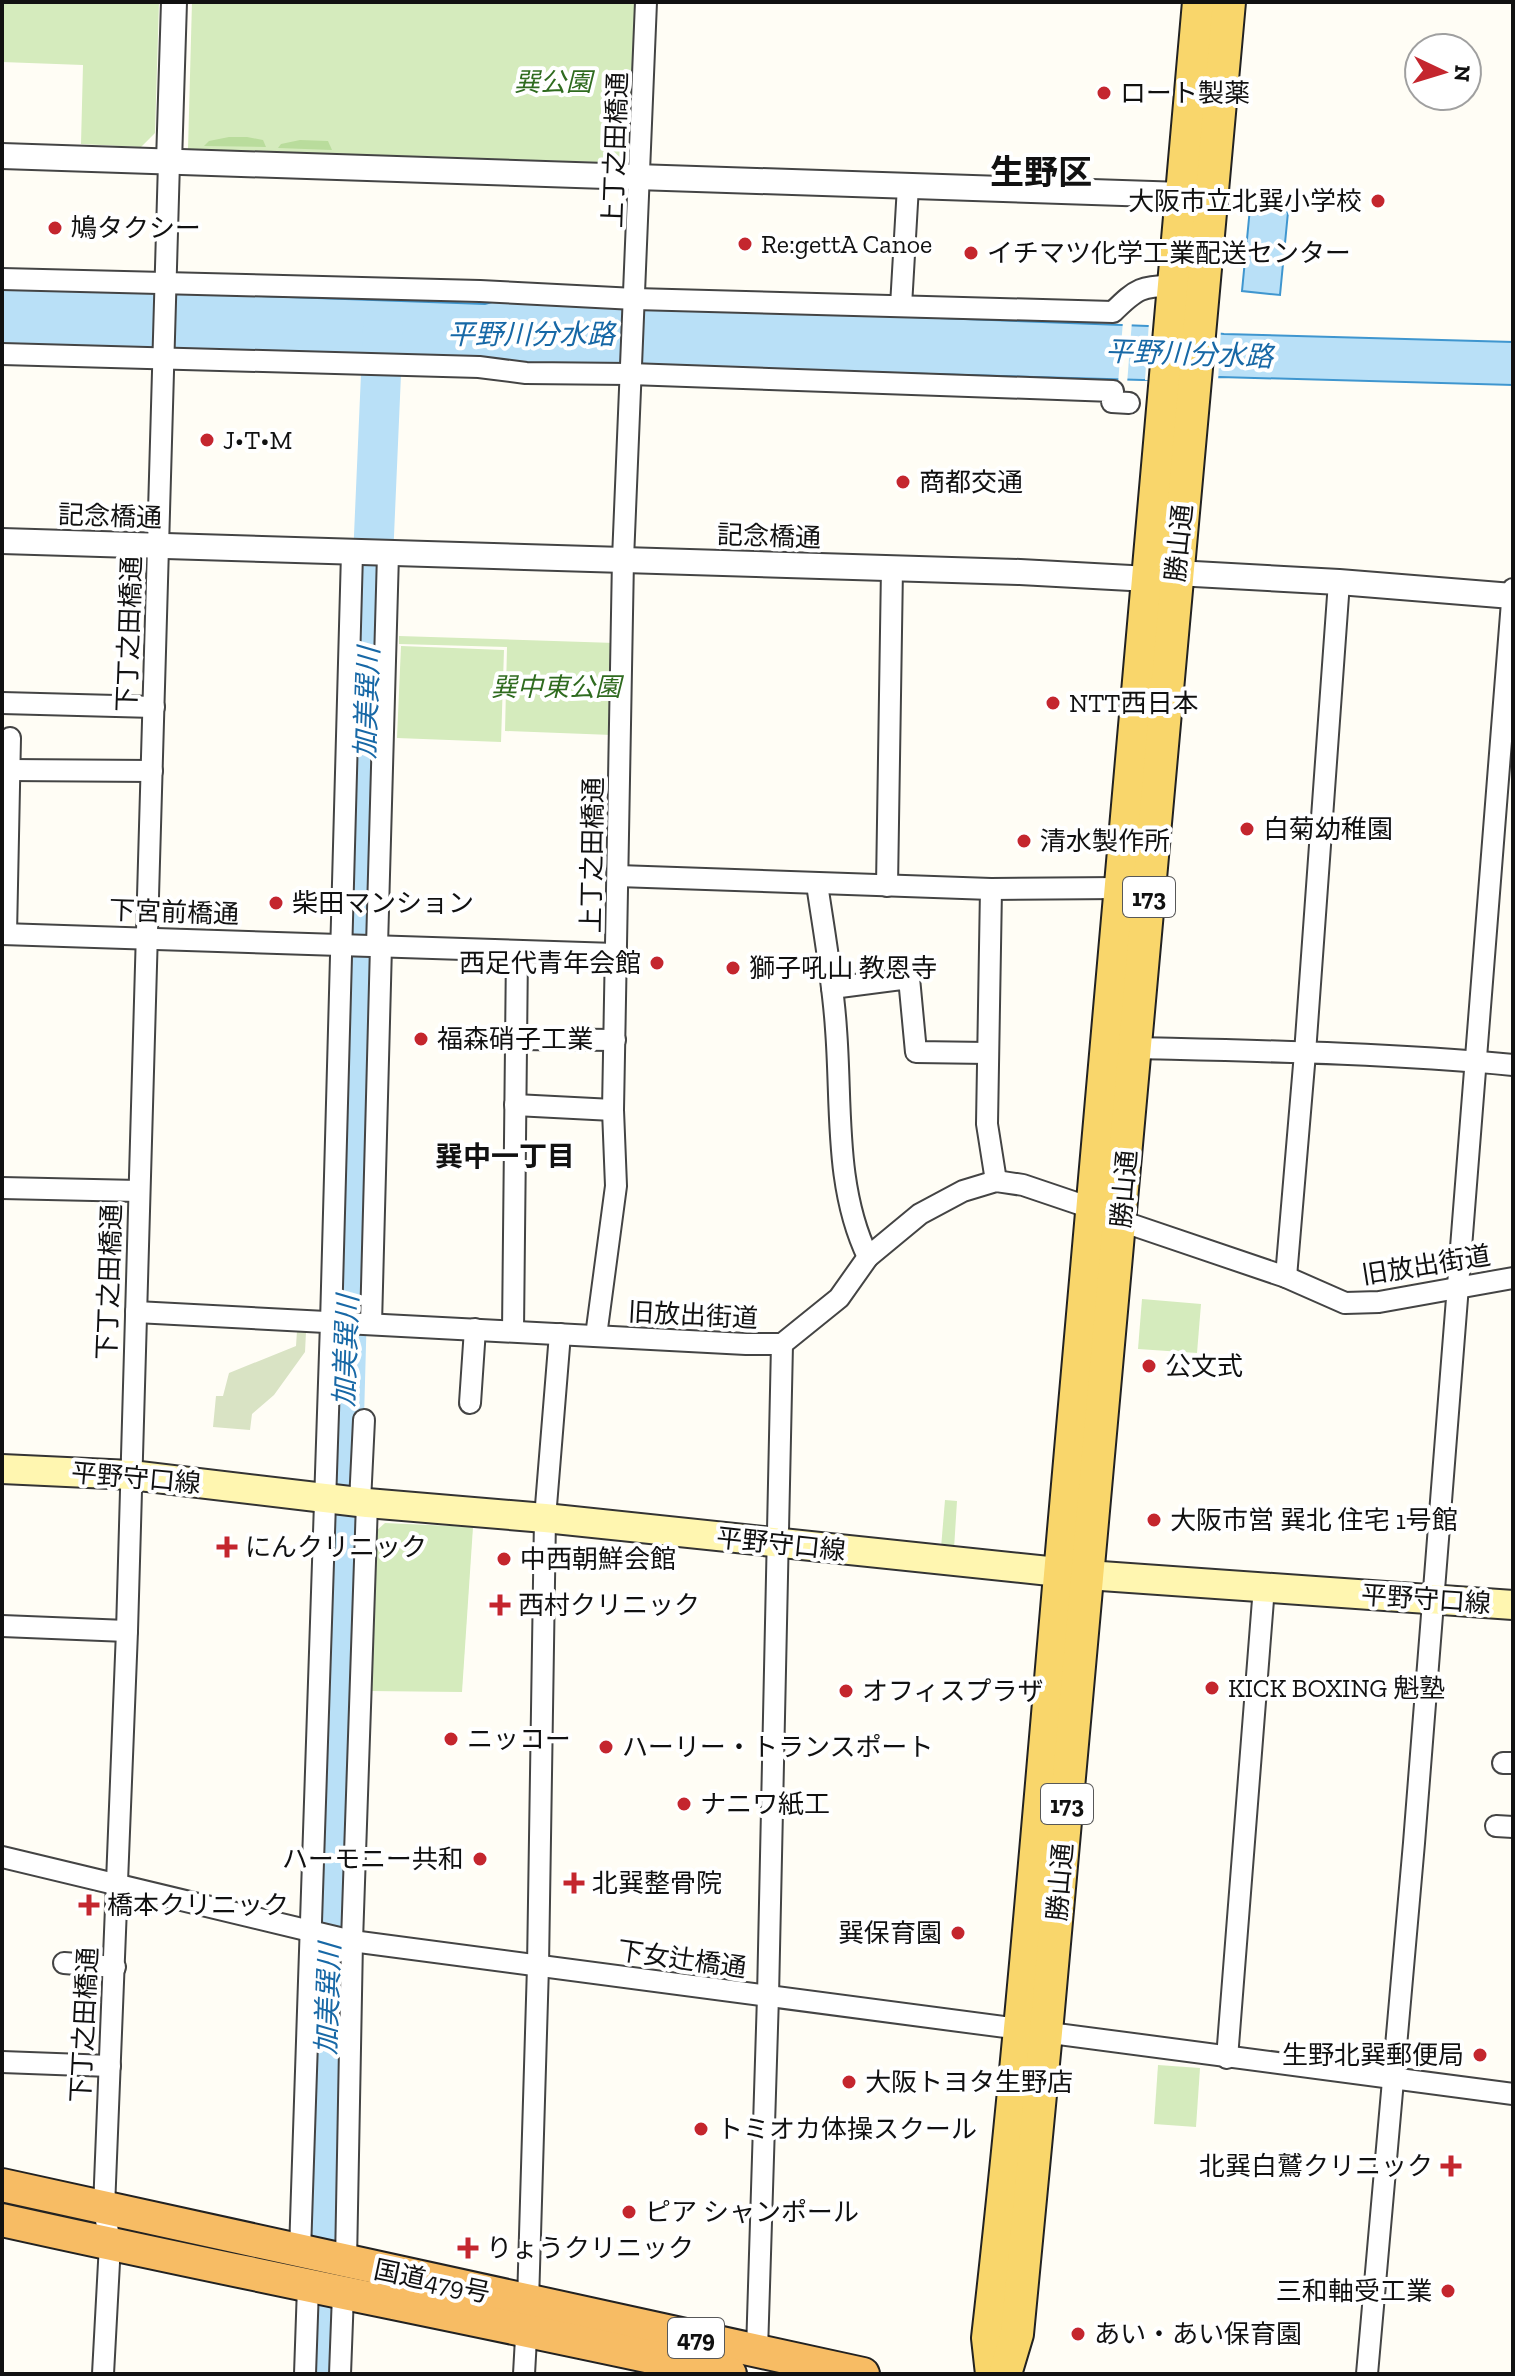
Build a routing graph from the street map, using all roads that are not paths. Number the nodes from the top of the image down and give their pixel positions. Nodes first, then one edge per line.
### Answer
1 (174, 2) edge
2 (646, 2) edge
3 (1199, 2) edge
4 (1229, 2) edge
5 (2, 156) edge
6 (169, 162) junction
7 (640, 176) junction
8 (908, 186) junction
9 (1183, 195) junction
10 (2, 279) edge
11 (166, 285) junction
12 (1176, 286) junction
13 (634, 300) junction
14 (901, 306) junction
15 (1187, 324) junction
16 (2, 354) edge
17 (162, 358) junction
18 (631, 372) junction
19 (1129, 403) dead end
20 (2, 541) edge
21 (160, 546) junction
22 (370, 553) junction
23 (623, 559) junction
24 (892, 568) junction
25 (1162, 576) junction
26 (1339, 582) junction
27 (1513, 589) edge
28 (1513, 596) edge
29 (2, 703) edge
30 (154, 707) junction
31 (10, 738) dead end
32 (9, 770) junction
33 (152, 771) junction
34 (618, 876) junction
35 (817, 884) junction
36 (887, 886) junction
37 (1120, 888) junction
38 (991, 889) junction
39 (4, 934) edge
40 (147, 937) junction
41 (343, 944) junction
42 (376, 946) junction
43 (517, 951) junction
44 (615, 954) junction
45 (832, 988) junction
46 (516, 1039) junction
47 (615, 1040) junction
48 (1136, 1048) junction
49 (988, 1053) junction
50 (1305, 1053) junction
51 (1475, 1061) junction
52 (1513, 1065) edge
53 (515, 1105) junction
54 (613, 1110) junction
55 (996, 1181) junction
56 (2, 1188) edge
57 (139, 1191) junction
58 (1107, 1215) junction
59 (868, 1257) junction
60 (1286, 1277) junction
61 (1513, 1278) edge
62 (1459, 1287) junction
63 (136, 1312) junction
64 (334, 1323) junction
65 (368, 1324) junction
66 (475, 1329) junction
67 (513, 1331) junction
68 (560, 1334) junction
69 (596, 1336) junction
70 (782, 1344) junction
71 (470, 1403) dead end
72 (364, 1420) dead end
73 (2, 1469) edge
74 (131, 1475) junction
75 (346, 1500) junction
76 (545, 1518) junction
77 (779, 1544) junction
78 (1074, 1574) junction
79 (1264, 1587) junction
80 (1433, 1600) junction
81 (1513, 1605) edge
82 (2, 1626) edge
83 (127, 1631) junction
84 (2, 1857) edge
85 (118, 1886) junction
86 (331, 1936) junction
87 (64, 1963) dead end
88 (538, 1966) junction
89 (115, 1967) junction
90 (768, 1996) junction
91 (1033, 2030) junction
92 (1227, 2058) junction
93 (2, 2062) edge
94 (110, 2066) junction
95 (1393, 2080) junction
96 (1513, 2094) edge
97 (2, 2185) edge
98 (104, 2208) junction
99 (2, 2220) edge
100 (110, 2244) junction
101 (322, 2256) junction
102 (324, 2290) junction
103 (527, 2315) junction
104 (757, 2351) junction
105 (103, 2374) edge
106 (305, 2374) edge
107 (340, 2374) edge
108 (524, 2374) edge
109 (730, 2374) edge
110 (863, 2374) edge
111 (992, 2374) edge
112 (1005, 2374) edge
113 (1367, 2374) edge

1 - 6 street
2 - 7 street, 上丁之田橋通
3 - 9 main road, 勝山通 / 173
4 - 15 main road, 勝山通 / 173
5 - 6 street
6 - 7 street
6 - 11 street
7 - 8 street
7 - 13 street, 上丁之田橋通
8 - 9 street
8 - 14 street
9 - 12 main road, 勝山通 / 173
10 - 11 street
11 - 13 street
11 - 17 street, 下丁之田橋通
12 - 14 street
12 - 15 main road, 勝山通 / 173
13 - 14 street
13 - 18 street, 上丁之田橋通
15 - 25 main road, 勝山通 / 173
16 - 17 street
17 - 18 street
17 - 21 street, 下丁之田橋通
18 - 19 street
18 - 23 street, 上丁之田橋通
20 - 21 street, 記念橋通
21 - 22 street, 記念橋通
21 - 30 street, 下丁之田橋通
22 - 23 street, 記念橋通
22 - 41 street
22 - 42 street
23 - 24 street, 記念橋通
23 - 34 street, 上丁之田橋通
24 - 25 street, 記念橋通
24 - 36 street
25 - 26 street, 記念橋通
25 - 37 main road, 勝山通 / 173
25 - 48 main road, 勝山通 / 173
26 - 28 street, 記念橋通
26 - 50 street
27 - 28 street
28 - 51 street
29 - 30 street
30 - 33 street, 下丁之田橋通
31 - 32 street
32 - 33 street
32 - 39 street
33 - 40 street, 下丁之田橋通
34 - 35 street
34 - 44 street, 上丁之田橋通
35 - 36 street
35 - 45 street
36 - 38 street
37 - 38 street
37 - 58 main road, 勝山通 / 173
38 - 49 street
39 - 40 street, 下宮前橋通
40 - 41 street, 下宮前橋通
40 - 57 street, 下丁之田橋通
41 - 42 street, 下宮前橋通
41 - 64 street
42 - 43 street
42 - 65 street
43 - 44 street
43 - 46 street
44 - 47 street, 上丁之田橋通
45 - 49 street
45 - 59 street
46 - 47 street
46 - 53 street
47 - 54 street, 上丁之田橋通
48 - 50 street
48 - 58 main road, 勝山通 / 173
49 - 55 street
50 - 51 street
50 - 60 street
51 - 52 street
51 - 62 street
53 - 54 street
53 - 67 street
54 - 69 street, 上丁之田橋通
55 - 58 street, 旧放出街道
55 - 59 street, 旧放出街道
56 - 57 street
57 - 63 street, 下丁之田橋通
58 - 60 street, 旧放出街道
58 - 78 main road, 勝山通 / 173
59 - 70 street, 旧放出街道
60 - 62 street, 旧放出街道
61 - 62 street, 旧放出街道
62 - 80 street
63 - 64 street
63 - 74 street, 下丁之田橋通
64 - 65 street, 旧放出街道
64 - 75 street
65 - 66 street, 旧放出街道
66 - 67 street, 旧放出街道
66 - 71 street
67 - 68 street, 旧放出街道
68 - 69 street, 旧放出街道
68 - 76 street
69 - 70 street, 旧放出街道
70 - 77 street
72 - 75 street
73 - 74 main road, 平野守口線
74 - 75 main road, 平野守口線
74 - 83 street, 下丁之田橋通
75 - 76 main road, 平野守口線
75 - 86 street
75 - 86 street
76 - 77 main road, 平野守口線
76 - 88 street
77 - 78 main road, 平野守口線
77 - 90 street
78 - 79 main road, 平野守口線
78 - 91 main road, 勝山通 / 173
79 - 80 main road, 平野守口線
79 - 92 street
80 - 81 main road, 平野守口線
80 - 95 street
82 - 83 street
83 - 85 street, 下丁之田橋通
84 - 85 street, 下女辻橋通
85 - 86 street, 下女辻橋通
85 - 89 street, 下丁之田橋通
86 - 88 street, 下女辻橋通
86 - 101 street
86 - 101 street
87 - 89 street
88 - 90 street, 下女辻橋通
88 - 103 street
89 - 94 street, 下丁之田橋通
90 - 91 street, 下女辻橋通
90 - 104 street
91 - 92 street, 下女辻橋通
91 - 111 main road, 勝山通 / 173
91 - 112 main road, 勝山通 / 173
92 - 95 street, 下女辻橋通
93 - 94 street
94 - 98 street, 下丁之田橋通
95 - 96 street, 下女辻橋通
95 - 113 street
97 - 98 highway, 国道479号 / 479
98 - 100 street, 下丁之田橋通
98 - 101 highway, 国道479号 / 479
99 - 100 highway, 国道479号 / 479
100 - 102 highway, 国道479号 / 479
100 - 105 street
101 - 103 highway, 国道479号 / 479
102 - 103 highway, 国道479号 / 479
102 - 106 street
102 - 107 street
103 - 104 highway, 国道479号 / 479
103 - 108 street
103 - 109 highway, 国道479号 / 479
104 - 110 highway, 国道479号 / 479

